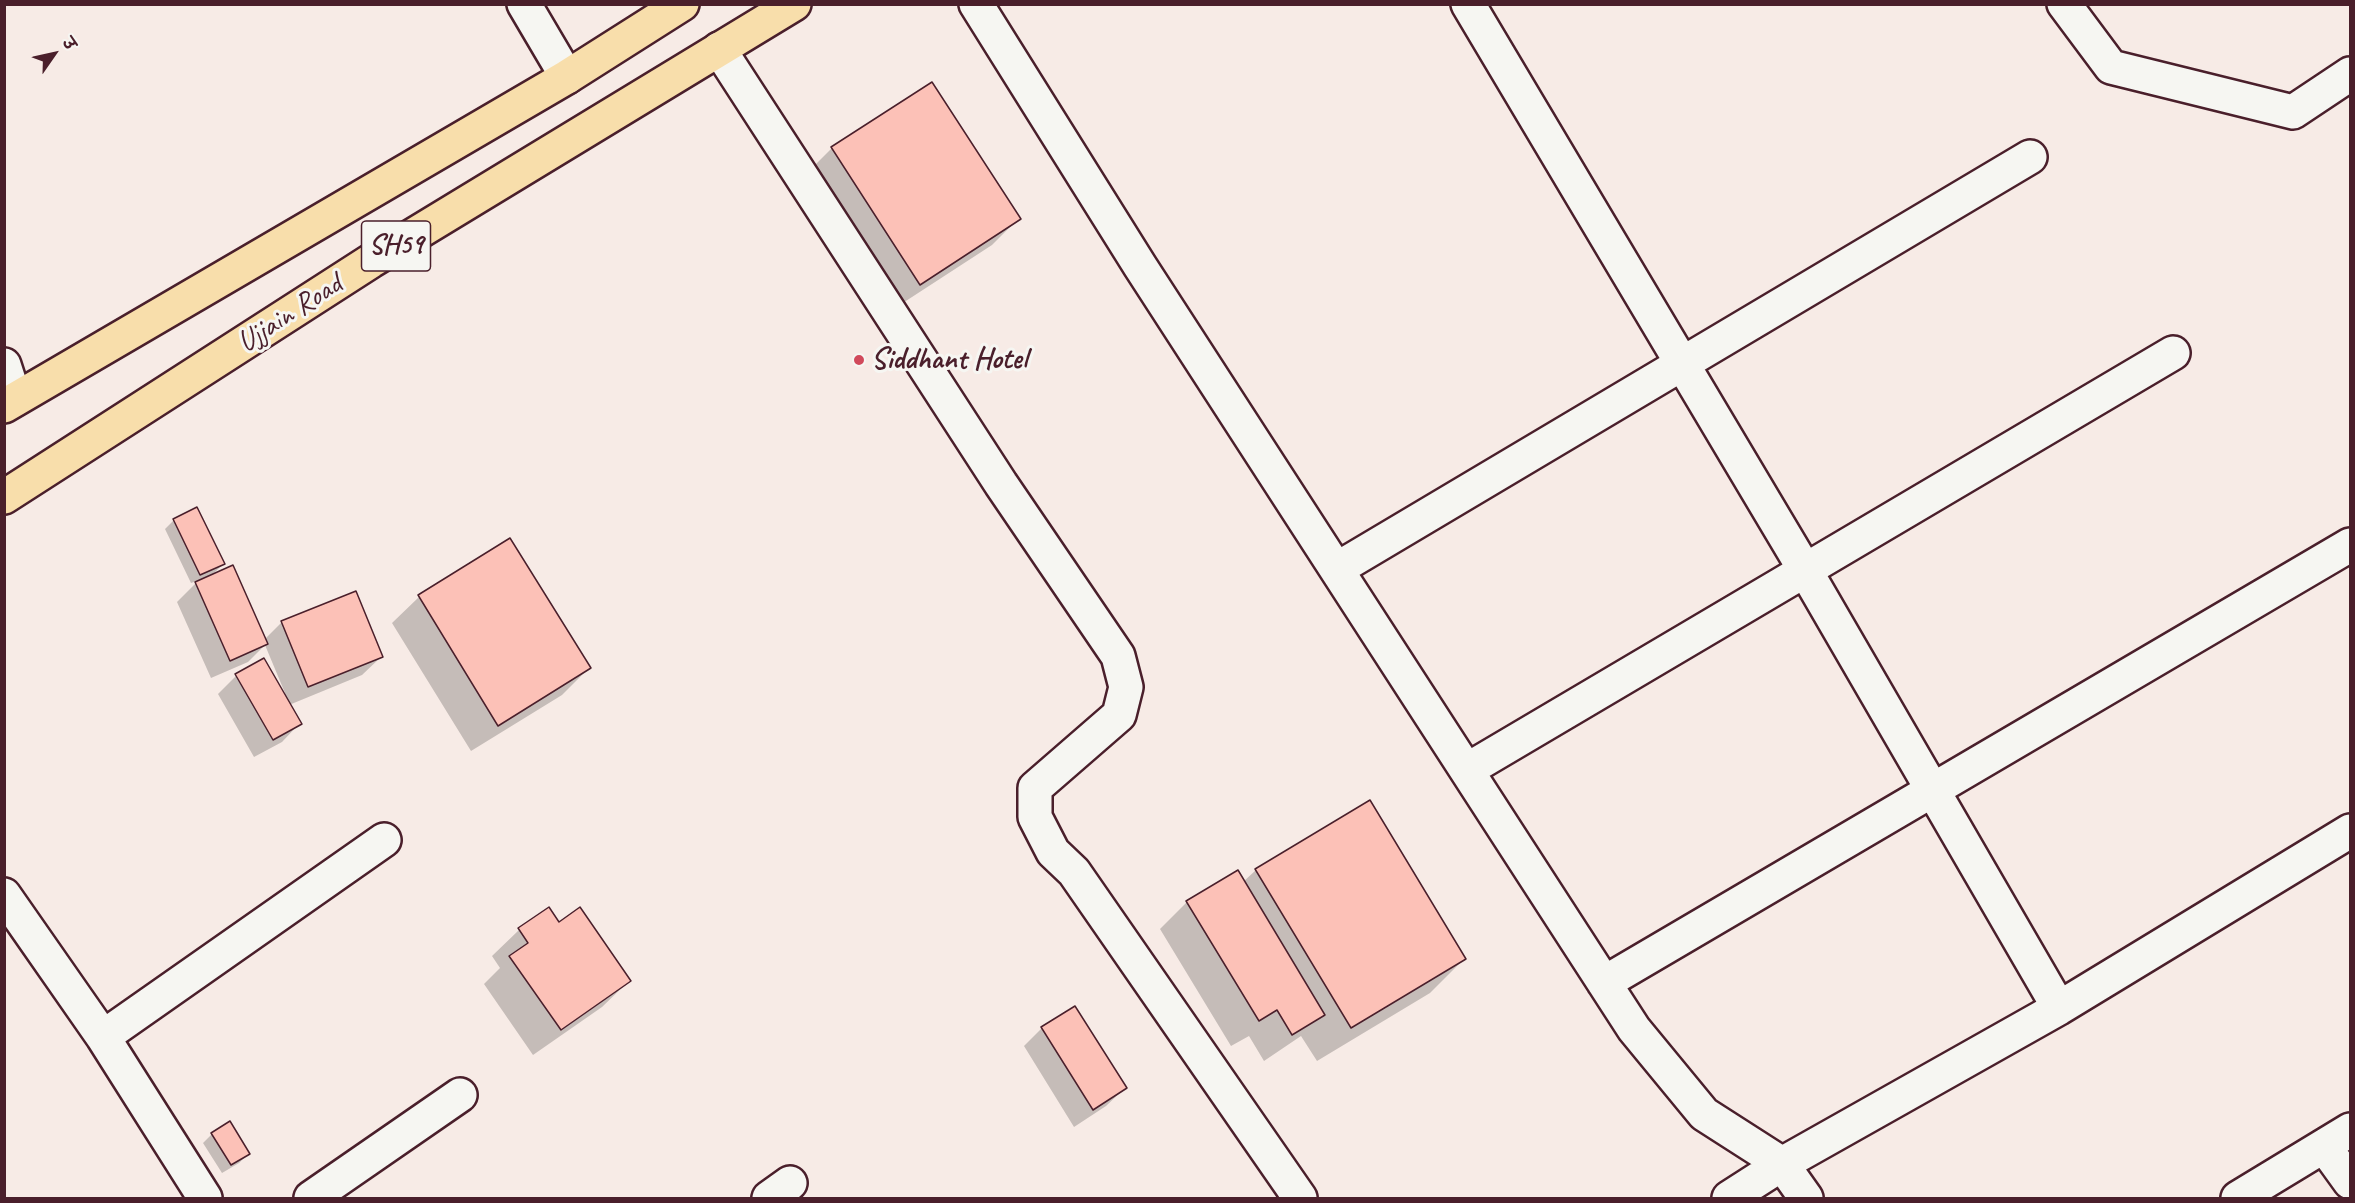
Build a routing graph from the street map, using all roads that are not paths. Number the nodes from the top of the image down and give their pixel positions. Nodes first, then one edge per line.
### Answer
1 (524, 4) edge
2 (682, 4) edge
3 (794, 4) edge
4 (975, 4) edge
5 (1468, 4) edge
6 (2064, 4) edge
7 (718, 50) junction
8 (2350, 74) edge
9 (567, 77) junction
10 (2030, 157) dead end
11 (2173, 353) dead end
12 (1683, 363) junction
13 (4, 365) edge
14 (10, 402) edge
15 (4, 497) edge
16 (2350, 545) edge
17 (1337, 568) junction
18 (1805, 570) junction
19 (1467, 770) junction
20 (1934, 790) junction
21 (2350, 831) edge
22 (384, 840) dead end
23 (4, 895) edge
24 (1604, 983) junction
25 (2059, 1008) junction
26 (104, 1038) junction
27 (460, 1095) dead end
28 (2337, 1138) edge
29 (1782, 1164) junction
30 (2350, 1182) edge
31 (204, 1198) edge
32 (311, 1198) edge
33 (1300, 1198) edge
34 (1729, 1198) edge
35 (1806, 1198) edge
36 (2238, 1198) edge

1 - 9 street
2 - 9 main road, Ujjain Road / SH59
3 - 7 main road, Ujjain Road / SH59
4 - 17 street
5 - 12 street
6 - 8 street
7 - 15 main road, Ujjain Road / SH59
7 - 33 street
9 - 14 main road, Ujjain Road / SH59
10 - 12 street
11 - 18 street
12 - 17 street
12 - 18 street
13 - 14 street
16 - 20 street
17 - 19 street
18 - 19 street
18 - 20 street
19 - 24 street
20 - 24 street
20 - 25 street
21 - 25 street
22 - 26 street
23 - 26 street
24 - 29 street
25 - 29 street
26 - 31 street
27 - 32 street
28 - 30 street
28 - 36 street
29 - 34 street
29 - 35 street

